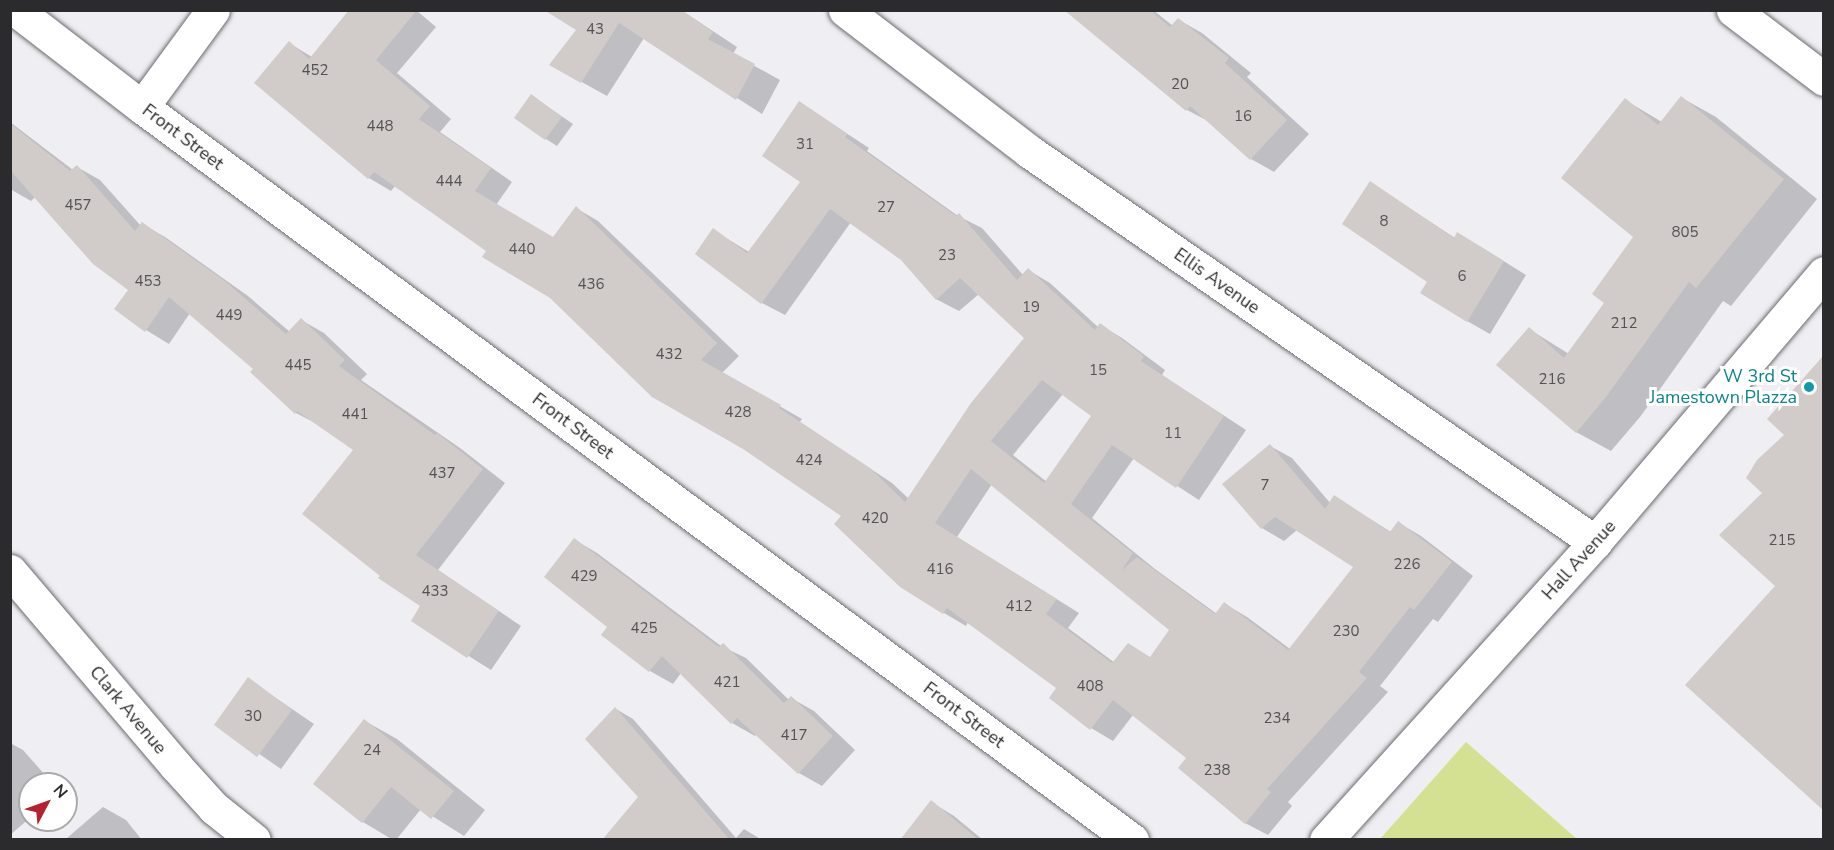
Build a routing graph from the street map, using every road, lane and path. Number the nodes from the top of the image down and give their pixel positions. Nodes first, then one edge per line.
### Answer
1 (213, 10) edge
2 (845, 10) edge
3 (1733, 10) edge
4 (16, 15) edge
5 (1824, 79) edge
6 (142, 106) junction
7 (1824, 273) edge
8 (1595, 542) junction
9 (10, 571) edge
10 (254, 840) edge
11 (1132, 840) edge
12 (1326, 840) edge

1 - 6 street
2 - 8 street, Ellis Avenue
3 - 5 street
4 - 6 street, Front Street
6 - 11 street, Front Street
7 - 8 street, Hall Avenue
8 - 12 street, Hall Avenue
9 - 10 street, Clark Avenue

